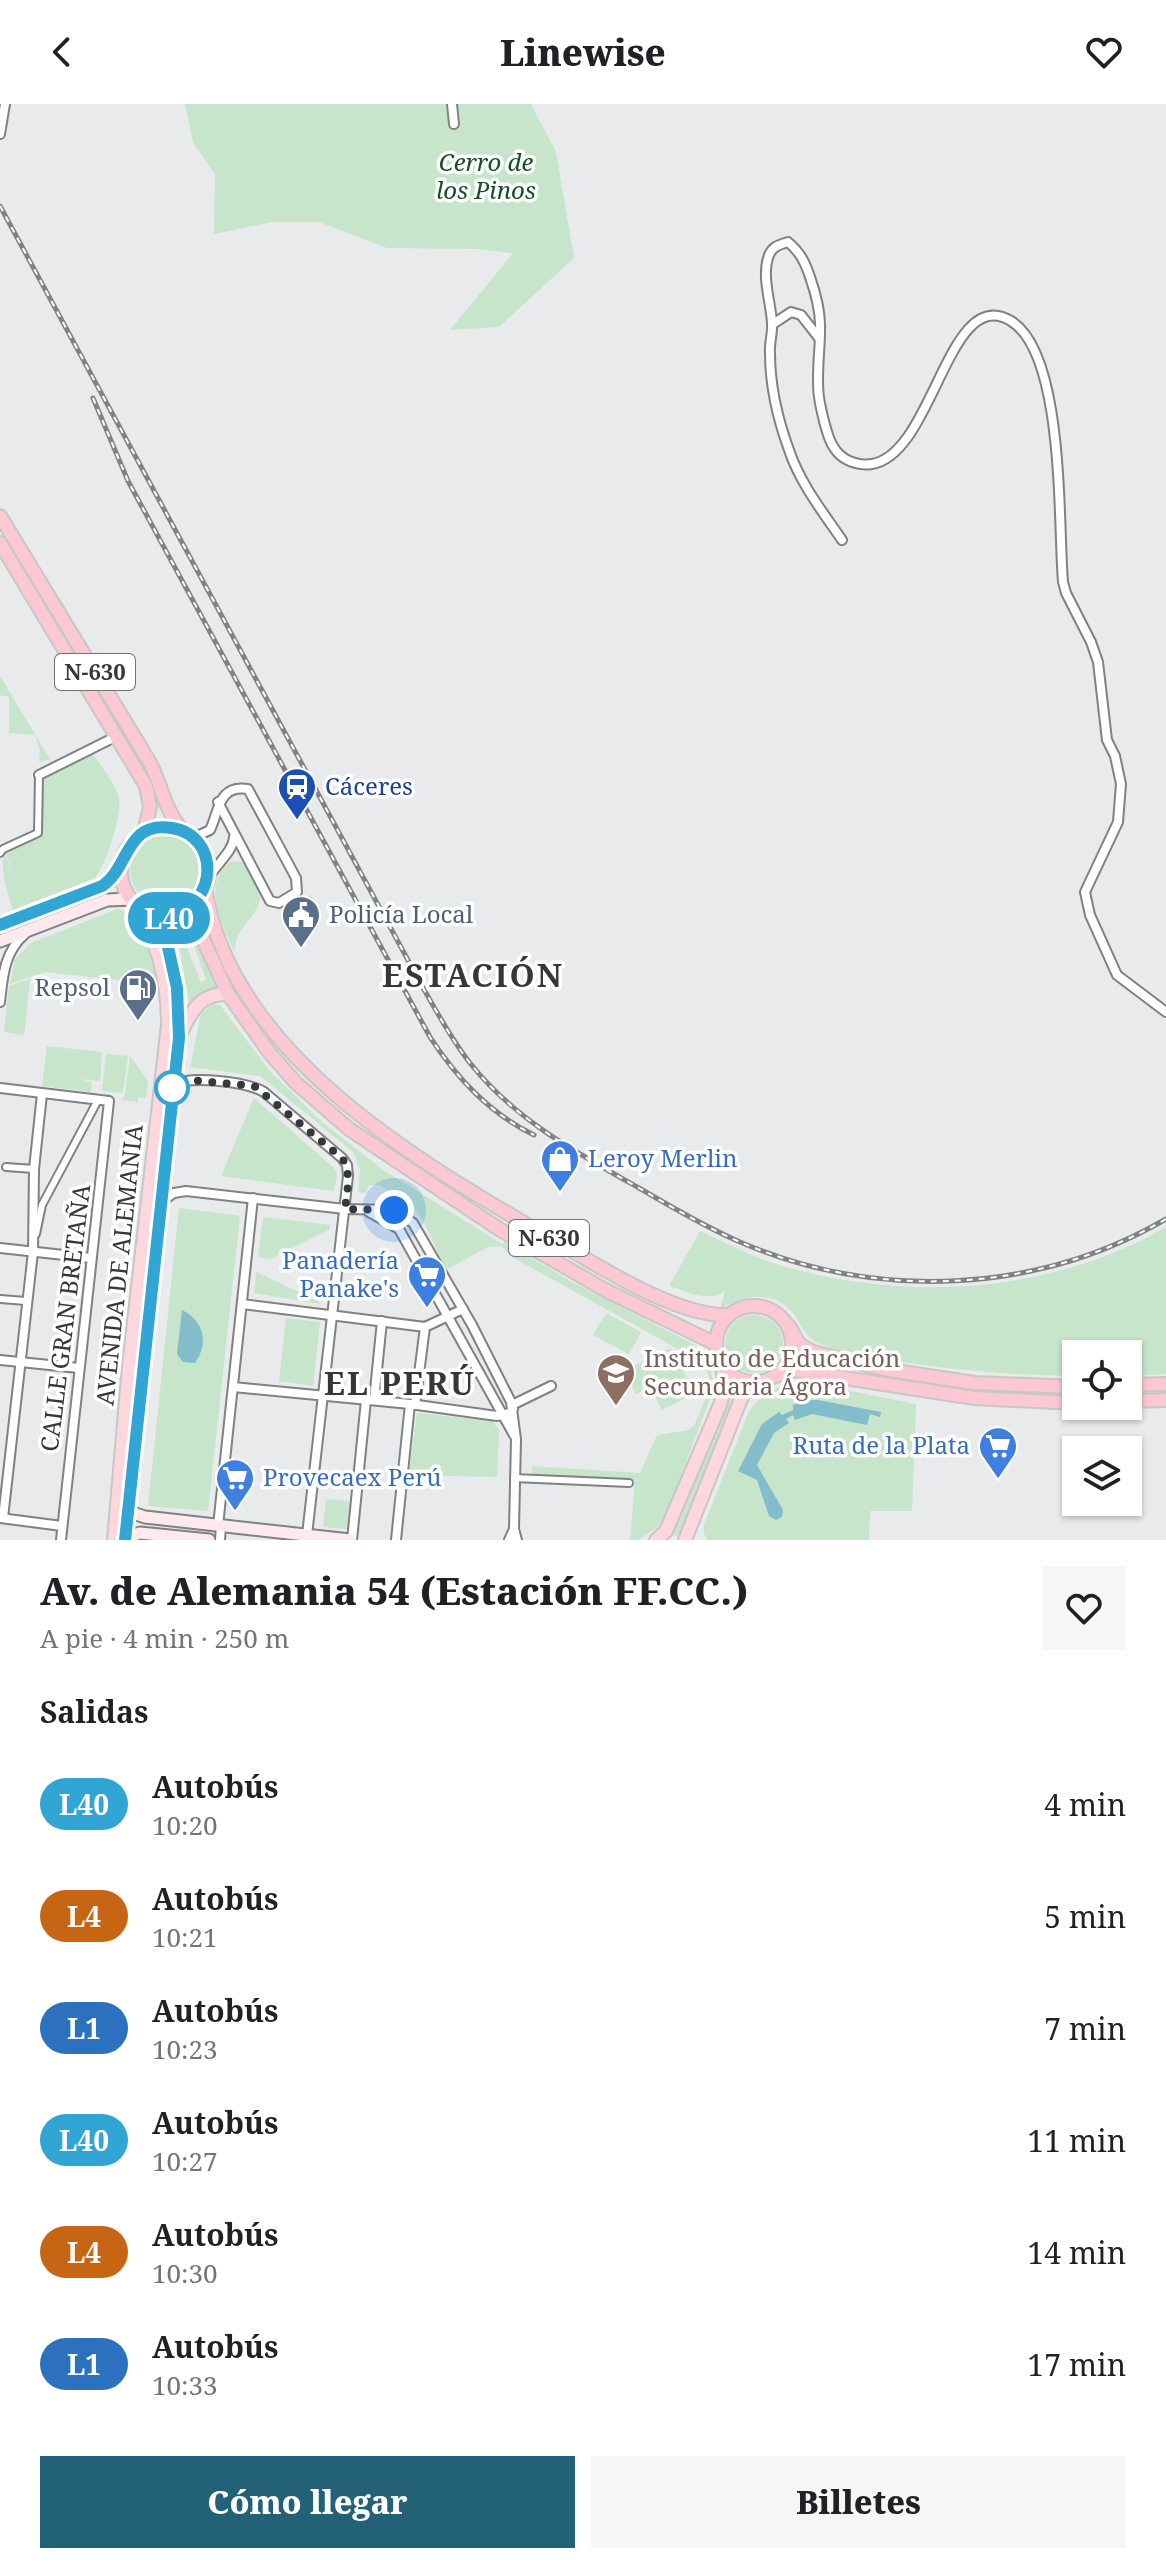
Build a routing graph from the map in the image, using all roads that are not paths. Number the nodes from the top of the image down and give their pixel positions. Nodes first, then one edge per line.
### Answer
1 (5, 104) edge
2 (452, 104) edge
3 (454, 124) dead end
4 (0, 134) edge
5 (773, 324) junction
6 (820, 339) junction
7 (0, 516) edge
8 (842, 540) dead end
9 (0, 543) edge
10 (109, 740) dead end
11 (39, 775) joint
12 (218, 802) junction
13 (213, 826) junction
14 (232, 828) junction
15 (144, 832) junction
16 (188, 834) junction
17 (0, 853) edge
18 (228, 854) junction
19 (122, 861) junction
20 (249, 862) junction
21 (206, 883) junction
22 (134, 901) junction
23 (175, 912) junction
24 (0, 925) edge
25 (29, 930) junction
26 (0, 941) edge
27 (2, 970) edge
28 (228, 994) junction
29 (0, 1002) edge
30 (1166, 1012) edge
31 (179, 1038) junction
32 (173, 1085) junction
33 (0, 1088) edge
34 (42, 1094) junction
35 (98, 1100) junction
36 (6, 1167) dead end
37 (34, 1169) junction
38 (164, 1175) junction
39 (186, 1191) junction
40 (253, 1198) junction
41 (161, 1202) junction
42 (345, 1209) junction
43 (367, 1211) junction
44 (413, 1223) junction
45 (399, 1229) junction
46 (0, 1248) edge
47 (33, 1252) junction
48 (91, 1258) junction
49 (0, 1299) edge
50 (26, 1301) junction
51 (242, 1304) junction
52 (460, 1305) junction
53 (445, 1314) junction
54 (334, 1315) junction
55 (728, 1315) junction
56 (382, 1321) junction
57 (789, 1326) junction
58 (425, 1327) junction
59 (716, 1344) junction
60 (0, 1360) edge
61 (20, 1362) junction
62 (722, 1366) junction
63 (79, 1368) junction
64 (776, 1376) junction
65 (751, 1382) junction
66 (1166, 1384) edge
67 (1142, 1385) edge
68 (551, 1386) dead end
69 (1062, 1386) edge
70 (233, 1387) junction
71 (490, 1393) junction
72 (324, 1395) junction
73 (370, 1400) junction
74 (1166, 1400) edge
75 (1142, 1401) edge
76 (1062, 1402) edge
77 (412, 1405) junction
78 (512, 1406) junction
79 (500, 1412) junction
80 (481, 1413) junction
81 (516, 1439) junction
82 (122, 1463) junction
83 (514, 1478) junction
84 (629, 1483) dead end
85 (128, 1507) junction
86 (145, 1517) junction
87 (1, 1518) edge
88 (693, 1518) junction
89 (127, 1522) junction
90 (62, 1526) junction
91 (217, 1526) junction
92 (514, 1529) junction
93 (140, 1533) junction
94 (307, 1535) junction
95 (120, 1539) edge
96 (61, 1540) edge
97 (210, 1540) edge
98 (220, 1540) edge
99 (351, 1540) edge
100 (396, 1540) edge
101 (509, 1540) edge
102 (517, 1540) edge
103 (655, 1540) edge
104 (666, 1540) edge
105 (685, 1540) edge
106 (693, 1540) edge

1 - 4 street
2 - 3 street
5 - 6 street
5 - 6 street
5 - 8 street
6 - 30 street
7 - 16 highway, N-630
9 - 15 highway, N-630
10 - 11 street
11 - 17 street
12 - 13 street
12 - 14 street
12 - 20 street
13 - 14 street
13 - 16 street
14 - 18 street
14 - 20 street
15 - 16 highway
15 - 19 highway
16 - 21 highway, N-630
18 - 20 street
18 - 21 street
19 - 22 highway
19 - 24 main road
21 - 23 highway
21 - 55 highway, N-630
22 - 23 highway
22 - 25 main road
22 - 82 main road, AVENIDA DE ALEMANIA
23 - 28 highway, N-630
23 - 31 main road, AVENIDA DE ALEMANIA
25 - 26 main road
25 - 27 street
27 - 29 street
28 - 31 main road
28 - 59 highway, N-630
31 - 32 main road, AVENIDA DE ALEMANIA
32 - 38 main road, AVENIDA DE ALEMANIA
32 - 42 street
33 - 34 street
34 - 35 street
34 - 37 street
35 - 47 street
35 - 48 street, CALLE GRAN BRETAÑA
36 - 37 street
37 - 47 street
38 - 39 street
38 - 41 main road, AVENIDA DE ALEMANIA
39 - 40 street
39 - 41 street
40 - 42 street
40 - 51 street
41 - 85 main road, AVENIDA DE ALEMANIA
42 - 43 street
42 - 54 street
43 - 44 street
43 - 45 street
44 - 45 street
44 - 52 street
45 - 53 street
46 - 47 street
47 - 48 street
47 - 50 street
48 - 63 street, CALLE GRAN BRETAÑA
49 - 50 street
50 - 61 street
51 - 54 street
51 - 70 street
52 - 53 street
52 - 78 street
53 - 58 street
53 - 71 street
54 - 56 street
54 - 72 street
55 - 57 highway, N-630
55 - 59 highway
56 - 58 street
56 - 73 street
57 - 64 highway
57 - 69 highway, N-630
58 - 77 street
59 - 62 highway
60 - 61 street
61 - 63 street
61 - 87 street
62 - 65 highway
62 - 103 main road
63 - 90 street, CALLE GRAN BRETAÑA
64 - 65 highway
64 - 76 highway
65 - 88 main road
66 - 67 highway
68 - 78 street
70 - 72 street
70 - 91 street
71 - 79 street
71 - 80 street
72 - 73 street
72 - 94 street
73 - 77 street
73 - 99 street
74 - 75 highway
77 - 80 street
77 - 100 street
78 - 79 street
78 - 81 street
79 - 80 street
79 - 81 street
81 - 83 street
82 - 89 main road
82 - 95 main road, AVENIDA DE ALEMANIA
83 - 84 street
83 - 92 street
85 - 86 main road
85 - 89 main road, AVENIDA DE ALEMANIA
86 - 89 main road
86 - 91 main road
87 - 90 street
88 - 105 main road
88 - 106 main road
89 - 93 main road
89 - 95 main road, AVENIDA DE ALEMANIA
90 - 96 street, CALLE GRAN BRETAÑA
91 - 94 main road
91 - 97 street
91 - 98 street
92 - 101 street
92 - 102 street
93 - 95 main road
93 - 97 main road
94 - 99 main road
103 - 104 main road

